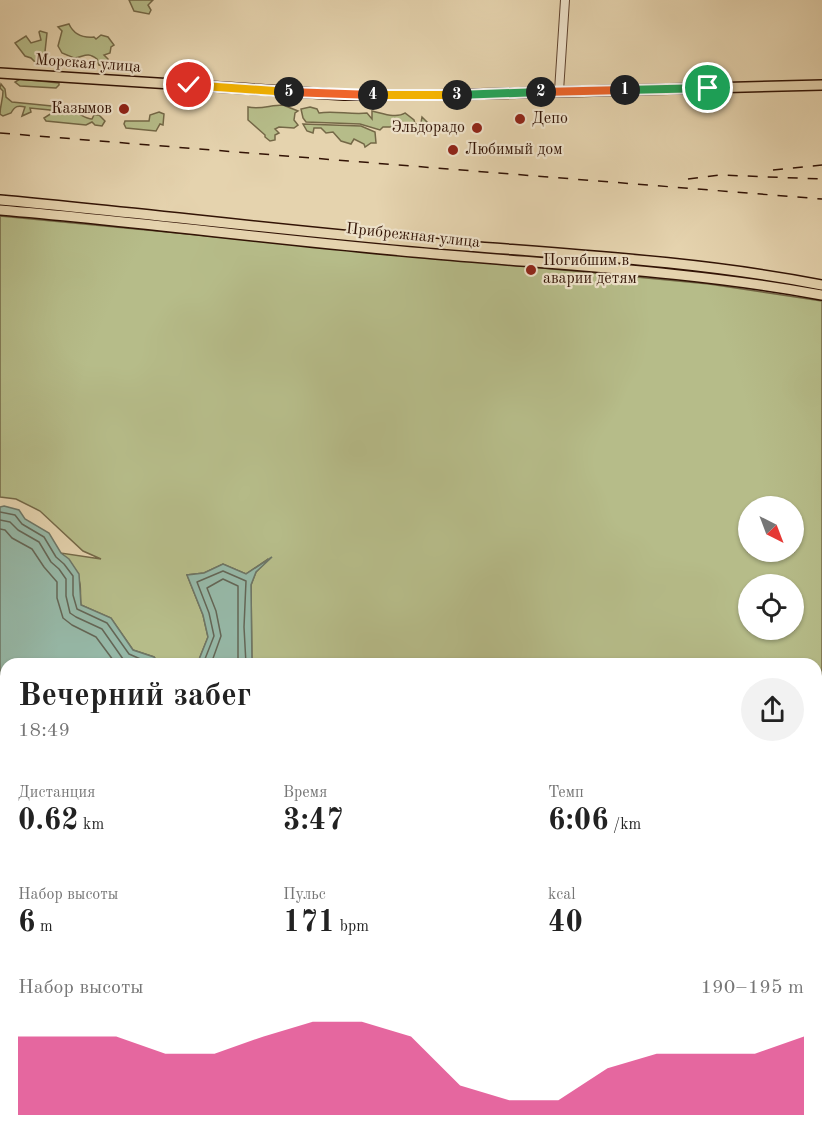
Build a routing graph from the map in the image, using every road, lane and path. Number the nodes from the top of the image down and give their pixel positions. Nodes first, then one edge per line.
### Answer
1 (565, 0) edge
2 (0, 73) edge
3 (822, 85) edge
4 (559, 91) junction
5 (0, 200) edge
6 (0, 210) edge
7 (822, 285) edge
8 (822, 295) edge

1 - 4 street
2 - 4 main road, Морская улица
3 - 4 main road, Морская улица
5 - 7 main road, Прибрежная улица
6 - 8 main road, Прибрежная улица

